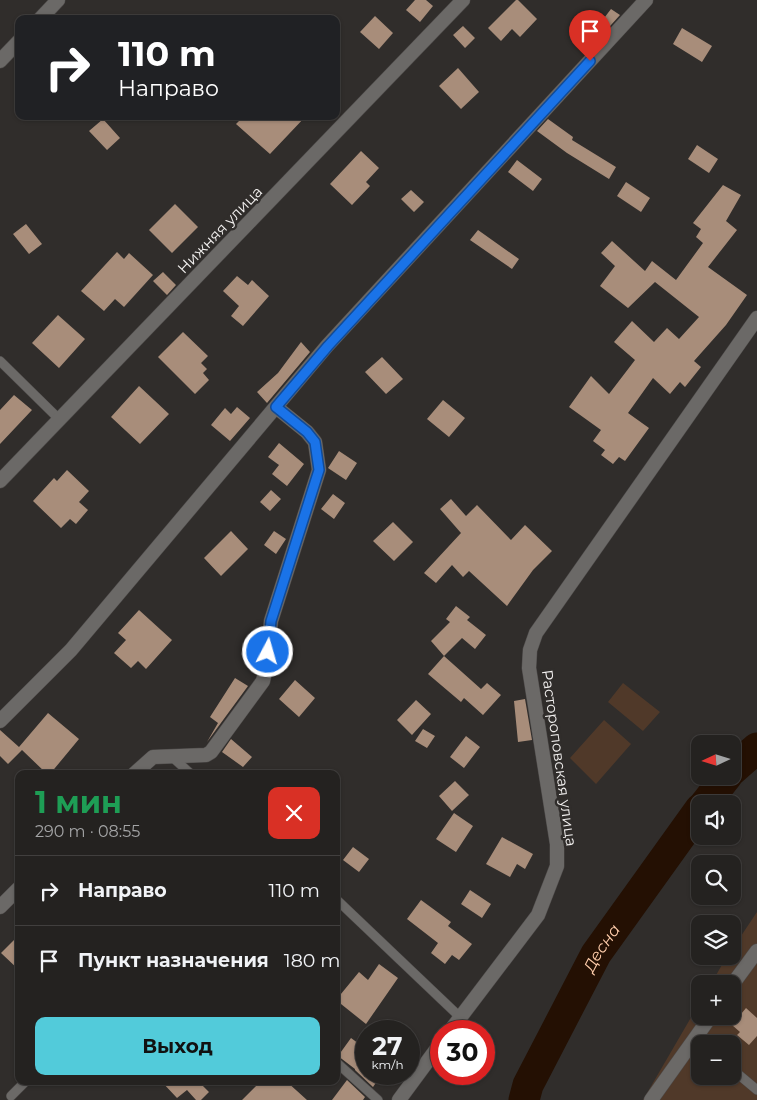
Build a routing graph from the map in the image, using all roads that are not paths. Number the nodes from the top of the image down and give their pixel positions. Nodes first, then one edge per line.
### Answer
1 (58, 0) edge
2 (463, 0) edge
3 (643, 1) edge
4 (44, 15) edge
5 (15, 45) edge
6 (0, 61) edge
7 (757, 318) edge
8 (0, 361) edge
9 (276, 407) junction
10 (60, 420) junction
11 (0, 481) edge
12 (0, 721) edge
13 (170, 755) junction
14 (138, 770) edge
15 (187, 770) edge
16 (15, 892) edge
17 (340, 903) edge
18 (0, 907) edge
19 (757, 951) edge
20 (739, 975) edge
21 (461, 1018) joint
22 (691, 1051) edge
23 (430, 1058) edge
24 (340, 1066) edge
25 (741, 1077) edge
26 (22, 1085) edge
27 (757, 1090) edge
28 (11, 1096) dead end
29 (378, 1100) edge
30 (399, 1100) edge
31 (652, 1100) edge

1 - 4 street
2 - 10 street, Нижняя улица
3 - 9 street
5 - 6 street
7 - 21 street, Растороповская улица
8 - 10 lane
9 - 12 street
9 - 13 street
10 - 11 street, Нижняя улица
13 - 14 street
13 - 15 lane
16 - 18 street
17 - 21 lane
19 - 20 street
22 - 31 street
23 - 30 street
24 - 29 lane
25 - 27 lane
26 - 28 lane

